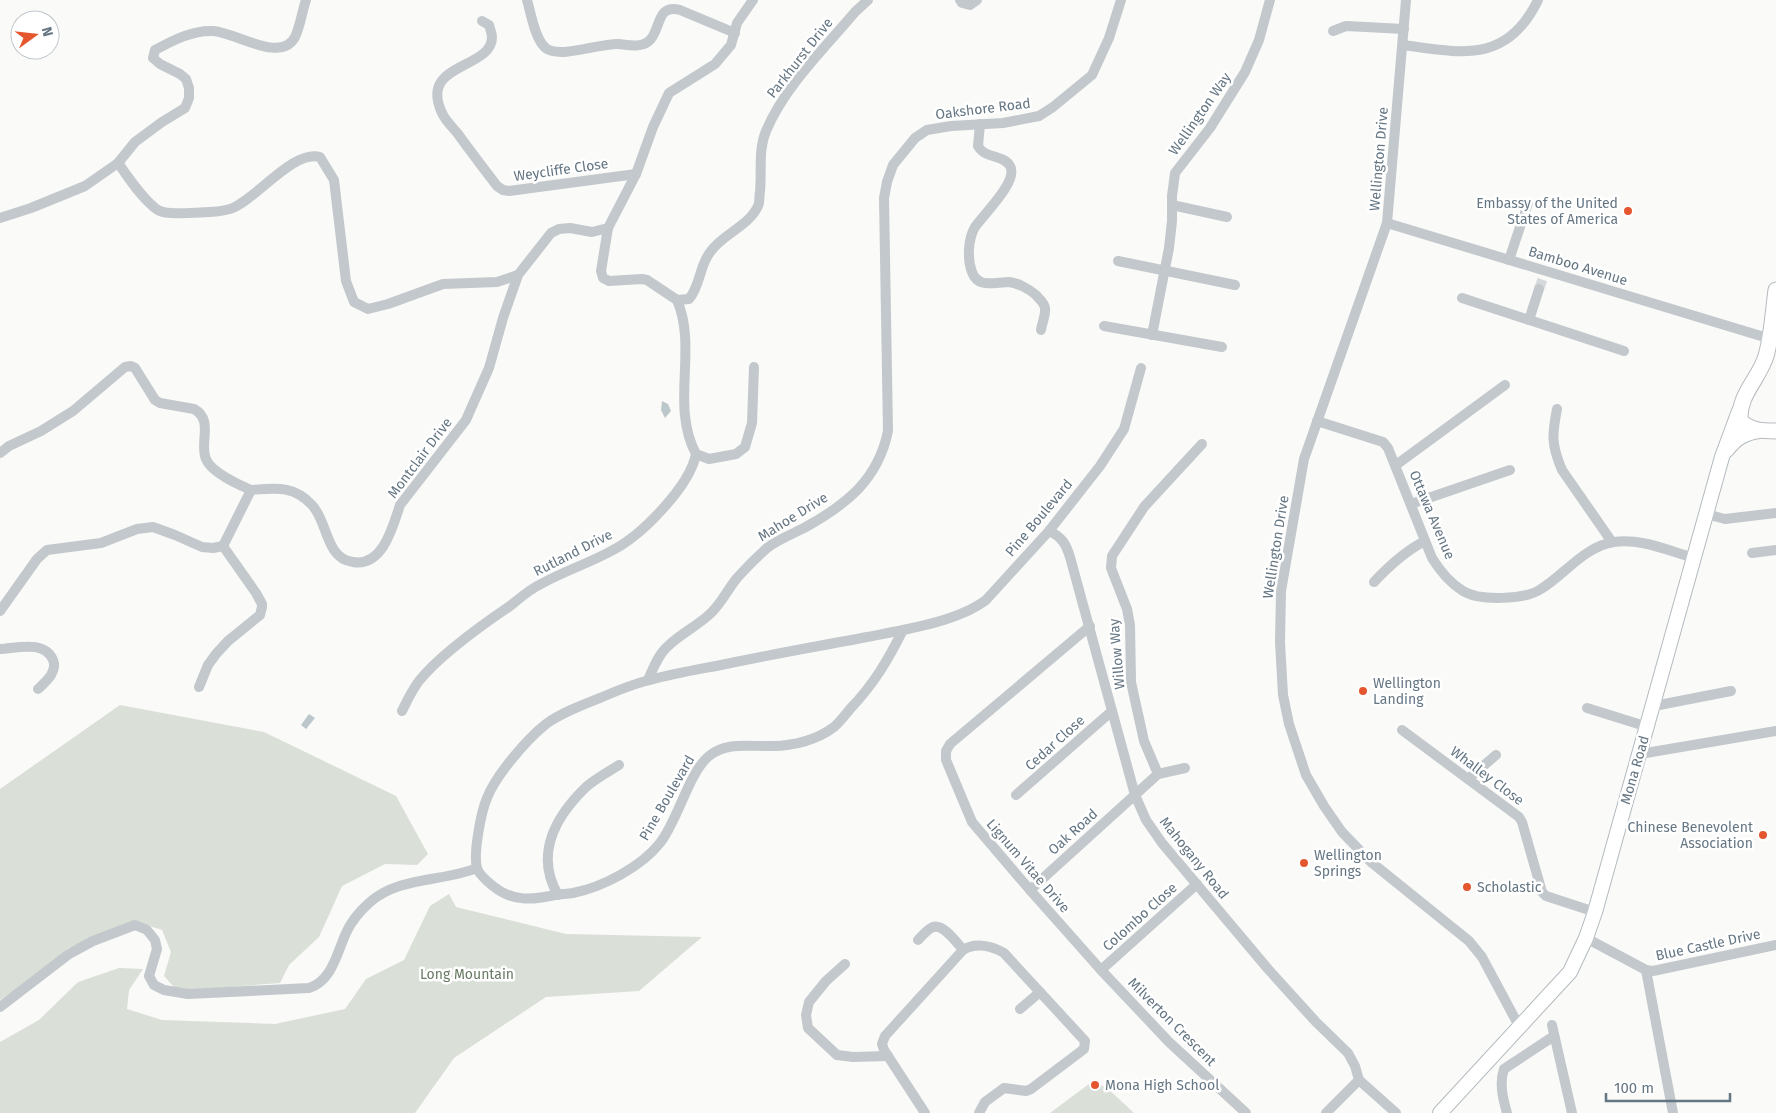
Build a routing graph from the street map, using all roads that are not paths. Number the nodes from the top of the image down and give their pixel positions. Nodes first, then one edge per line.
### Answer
1 (305, 0) edge
2 (527, 0) edge
3 (754, 0) edge
4 (868, 0) edge
5 (960, 0) edge
6 (977, 0) edge
7 (1121, 0) edge
8 (1270, 0) edge
9 (1406, 0) edge
10 (1538, 0) edge
11 (482, 20) dead end
12 (1404, 30) junction
13 (1333, 31) dead end
14 (735, 33) junction
15 (1403, 45) junction
16 (980, 124) junction
17 (118, 164) junction
18 (636, 174) junction
19 (1528, 202) dead end
20 (1172, 205) junction
21 (1227, 217) dead end
22 (0, 218) edge
23 (1387, 222) junction
24 (608, 228) junction
25 (1509, 260) junction
26 (1118, 261) dead end
27 (1164, 271) junction
28 (518, 275) junction
29 (1542, 279) junction
30 (1235, 284) dead end
31 (886, 289) joint
32 (1776, 290) edge
33 (1462, 298) dead end
34 (677, 300) junction
35 (1529, 320) junction
36 (1104, 326) dead end
37 (1041, 330) dead end
38 (1152, 335) junction
39 (1761, 336) dead end
40 (1222, 347) dead end
41 (1624, 351) dead end
42 (754, 367) dead end
43 (1141, 368) dead end
44 (1505, 385) dead end
45 (1557, 409) dead end
46 (1739, 411) junction
47 (1317, 421) junction
48 (1759, 430) junction
49 (1776, 431) edge
50 (1202, 444) dead end
51 (0, 453) edge
52 (696, 454) junction
53 (1722, 457) junction
54 (1396, 465) junction
55 (1510, 470) dead end
56 (251, 490) junction
57 (1411, 504) junction
58 (1706, 514) junction
59 (1776, 514) edge
60 (1049, 531) junction
61 (1425, 541) junction
62 (1612, 542) junction
63 (223, 546) junction
64 (1776, 550) edge
65 (1752, 553) dead end
66 (1695, 558) junction
67 (1374, 582) dead end
68 (0, 611) edge
69 (1090, 626) junction
70 (903, 630) junction
71 (0, 649) edge
72 (648, 680) junction
73 (199, 687) dead end
74 (38, 689) dead end
75 (1731, 691) dead end
76 (1654, 706) junction
77 (1586, 708) dead end
78 (402, 711) dead end
79 (1112, 711) junction
80 (1648, 727) junction
81 (1402, 730) dead end
82 (1776, 732) edge
83 (1640, 754) junction
84 (1496, 755) dead end
85 (619, 765) dead end
86 (1185, 768) dead end
87 (1158, 774) junction
88 (1468, 779) junction
89 (1016, 795) dead end
90 (1135, 795) junction
91 (477, 868) junction
92 (1197, 884) junction
93 (1030, 890) junction
94 (558, 895) junction
95 (1595, 912) junction
96 (1586, 938) junction
97 (918, 940) dead end
98 (1776, 945) edge
99 (964, 950) junction
100 (845, 964) dead end
101 (1101, 970) junction
102 (1646, 970) junction
103 (1040, 992) junction
104 (0, 1007) edge
105 (1020, 1009) dead end
106 (1552, 1025) dead end
107 (1520, 1028) junction
108 (1554, 1036) junction
109 (888, 1056) junction
110 (1359, 1080) junction
111 (926, 1113) edge
112 (979, 1113) edge
113 (1246, 1113) edge
114 (1326, 1113) edge
115 (1396, 1113) edge
116 (1440, 1113) edge
117 (1507, 1113) edge
118 (1572, 1113) edge
119 (1673, 1113) edge

1 - 17 street
2 - 14 street
3 - 14 street
4 - 34 street, Parkhurst Drive
5 - 6 street
7 - 16 street, Oakshore Road
8 - 20 street, Wellington Way
9 - 12 street, Wellington Drive
10 - 15 street
11 - 18 street, Weycliffe Close
12 - 13 street
12 - 15 street, Wellington Drive
14 - 18 street
15 - 23 street, Wellington Drive
16 - 31 street, Oakshore Road
16 - 37 street
17 - 22 street
17 - 28 street
18 - 24 street
19 - 25 street
20 - 21 street
20 - 27 street, Wellington Way
23 - 25 street, Bamboo Avenue
23 - 47 street, Wellington Drive
24 - 28 street, Montclair Drive
24 - 34 street
25 - 29 street, Bamboo Avenue
26 - 27 street
27 - 30 street
27 - 38 street, Wellington Way
28 - 56 street, Montclair Drive
29 - 35 street
29 - 39 street, Bamboo Avenue
31 - 72 street, Mahoe Drive
32 - 46 main road
33 - 35 street
34 - 52 street
35 - 41 street
36 - 38 street
38 - 40 street
42 - 52 street
43 - 60 street, Pine Boulevard
44 - 54 street
45 - 62 street
46 - 48 main road
46 - 53 street, Mona Road
47 - 54 street, Ottawa Avenue
47 - 107 street, Wellington Drive
48 - 49 main road
48 - 53 street
50 - 87 street, Willow Way
51 - 56 street
52 - 78 street, Rutland Drive
53 - 58 street, Mona Road
54 - 57 street, Ottawa Avenue
55 - 57 street
56 - 63 street
57 - 61 street, Ottawa Avenue
58 - 59 street
58 - 66 street, Mona Road
60 - 69 street, Mahogany Road
60 - 70 street, Pine Boulevard
61 - 62 street, Ottawa Avenue
61 - 67 street
62 - 66 street, Ottawa Avenue
63 - 68 street
63 - 73 street
64 - 65 street
66 - 76 street, Mona Road
69 - 79 street, Mahogany Road
69 - 93 street, Lignum Vitae Drive
70 - 72 street, Pine Boulevard
70 - 94 street, Pine Boulevard
71 - 74 street
72 - 91 street, Pine Boulevard
75 - 76 street
76 - 80 street, Mona Road
77 - 80 street
79 - 89 street, Cedar Close
79 - 90 street, Mahogany Road
80 - 83 street, Mona Road
81 - 88 street, Whalley Close
82 - 83 street
83 - 95 street, Mona Road
84 - 88 street
85 - 94 street
86 - 87 street
87 - 90 street
88 - 95 street, Whalley Close
90 - 92 street, Mahogany Road
90 - 93 street, Oak Road
91 - 94 street, Pine Boulevard
91 - 104 street
92 - 101 street, Colombo Close
92 - 110 street, Mahogany Road
93 - 101 street, Lignum Vitae Drive
95 - 96 street, Mona Road
96 - 102 street, Blue Castle Drive
96 - 107 street, Mona Road
97 - 99 street
98 - 102 street, Blue Castle Drive
99 - 103 street
99 - 109 street
100 - 109 street
101 - 113 street, Milverton Crescent
102 - 119 street, Blue Castle Drive
103 - 105 street
103 - 112 street
106 - 108 street
107 - 116 street, Mona Road
108 - 117 street
108 - 118 street
109 - 111 street
110 - 114 street
110 - 115 street

